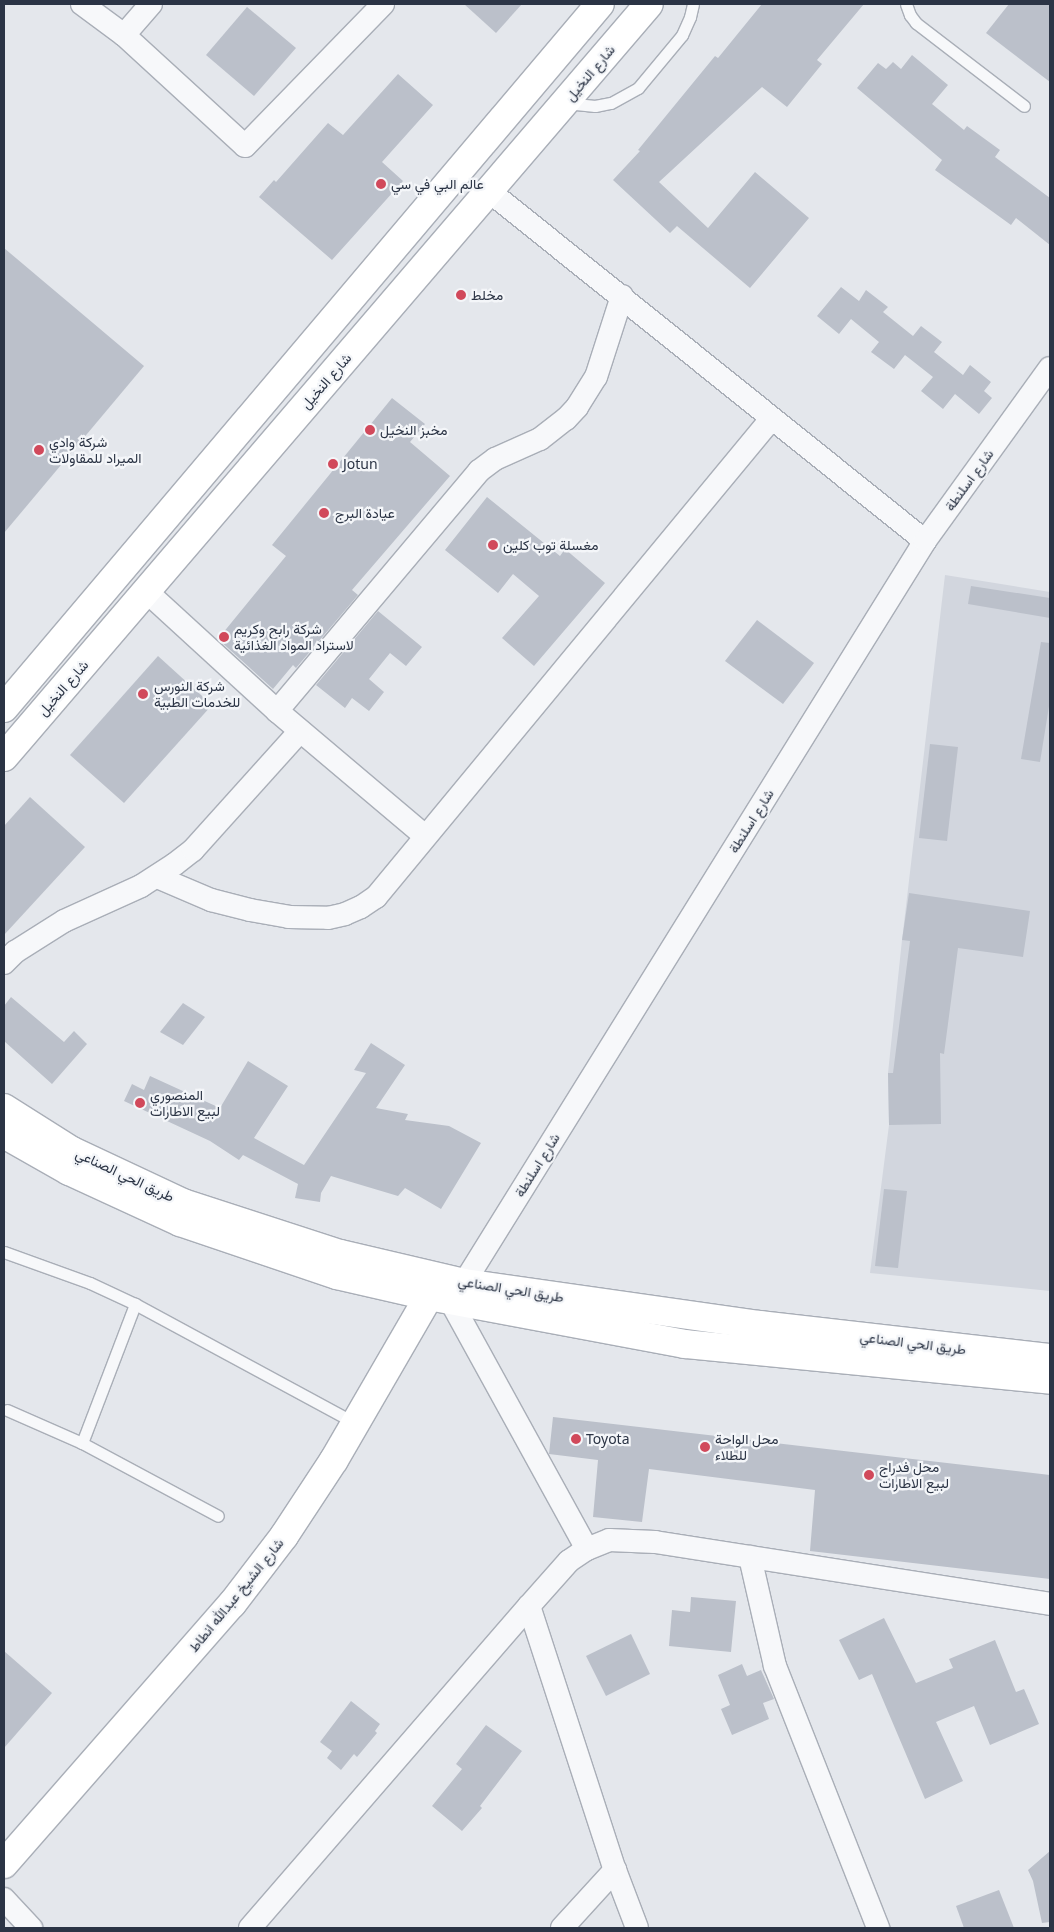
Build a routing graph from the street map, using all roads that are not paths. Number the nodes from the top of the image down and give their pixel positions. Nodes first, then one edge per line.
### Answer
1 (82, 4) edge
2 (151, 4) edge
3 (383, 4) edge
4 (600, 4) edge
5 (649, 4) edge
6 (693, 4) edge
7 (906, 4) edge
8 (124, 35) junction
9 (564, 103) junction
10 (1024, 106) dead end
11 (489, 191) junction
12 (622, 296) junction
13 (1050, 368) edge
14 (772, 418) junction
15 (925, 541) junction
16 (146, 591) junction
17 (4, 708) edge
18 (277, 711) junction
19 (300, 731) junction
20 (4, 757) edge
21 (425, 836) junction
22 (158, 877) junction
23 (4, 963) edge
24 (4, 1108) edge
25 (4, 1134) edge
26 (4, 1252) edge
27 (448, 1293) junction
28 (135, 1304) junction
29 (1050, 1358) edge
30 (1050, 1380) edge
31 (7, 1410) dead end
32 (355, 1423) junction
33 (82, 1443) junction
34 (218, 1516) dead end
35 (587, 1549) junction
36 (750, 1557) junction
37 (529, 1606) junction
38 (1049, 1606) edge
39 (4, 1864) edge
40 (615, 1870) junction
41 (4, 1898) edge
42 (31, 1928) edge
43 (250, 1928) edge
44 (562, 1928) edge
45 (637, 1928) edge
46 (878, 1928) edge

1 - 8 street
2 - 8 street
3 - 8 street
4 - 17 main road
5 - 9 main road, شارع النخيل
6 - 9 lane
7 - 10 lane
9 - 11 main road, شارع النخيل
11 - 12 street
11 - 16 main road, شارع النخيل
12 - 14 street
12 - 18 street
13 - 15 street, شارع اسلنطة
14 - 15 street
14 - 21 street
15 - 27 street, شارع اسلنطة
16 - 18 street
16 - 20 main road, شارع النخيل
18 - 19 street
19 - 21 street
19 - 22 street
21 - 22 street
22 - 23 street
24 - 27 main road, طريق الحي الصناعي
25 - 27 main road, طريق الحي الصناعي
26 - 28 lane
27 - 29 main road, طريق الحي الصناعي
27 - 30 main road, طريق الحي الصناعي
27 - 32 main road, شارع الشيخ عبدالله انطاط
27 - 35 street
28 - 32 lane
28 - 33 lane
31 - 33 lane
32 - 39 main road, شارع الشيخ عبدالله انطاط
33 - 34 lane
35 - 36 street
35 - 37 street
36 - 38 street
36 - 46 street
37 - 40 street
37 - 43 street
40 - 44 street
40 - 45 street
41 - 42 street

